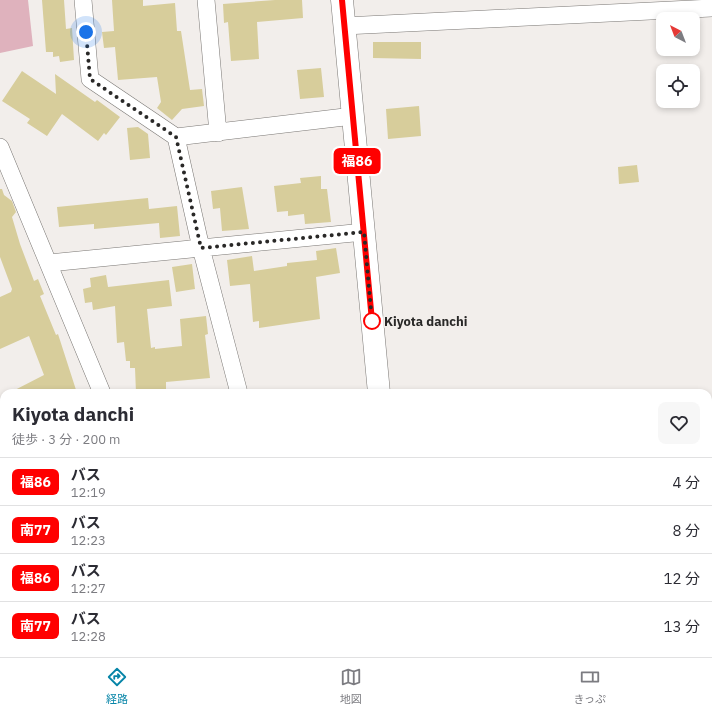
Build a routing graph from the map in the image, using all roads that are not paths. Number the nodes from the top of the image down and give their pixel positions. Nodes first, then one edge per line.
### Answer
1 (83, 0) edge
2 (206, 0) edge
3 (342, 0) edge
4 (712, 8) edge
5 (344, 26) junction
6 (352, 116) junction
7 (218, 133) junction
8 (176, 137) junction
9 (0, 147) edge
10 (364, 232) junction
11 (201, 248) junction
12 (49, 263) junction
13 (100, 389) edge
14 (238, 389) edge
15 (379, 389) edge

1 - 8 street
2 - 7 street
3 - 5 street
4 - 5 street
5 - 6 street
6 - 7 street
6 - 10 street
7 - 8 street
8 - 11 street
9 - 12 street
10 - 11 street
10 - 15 street
11 - 12 street
11 - 14 street
12 - 13 street

